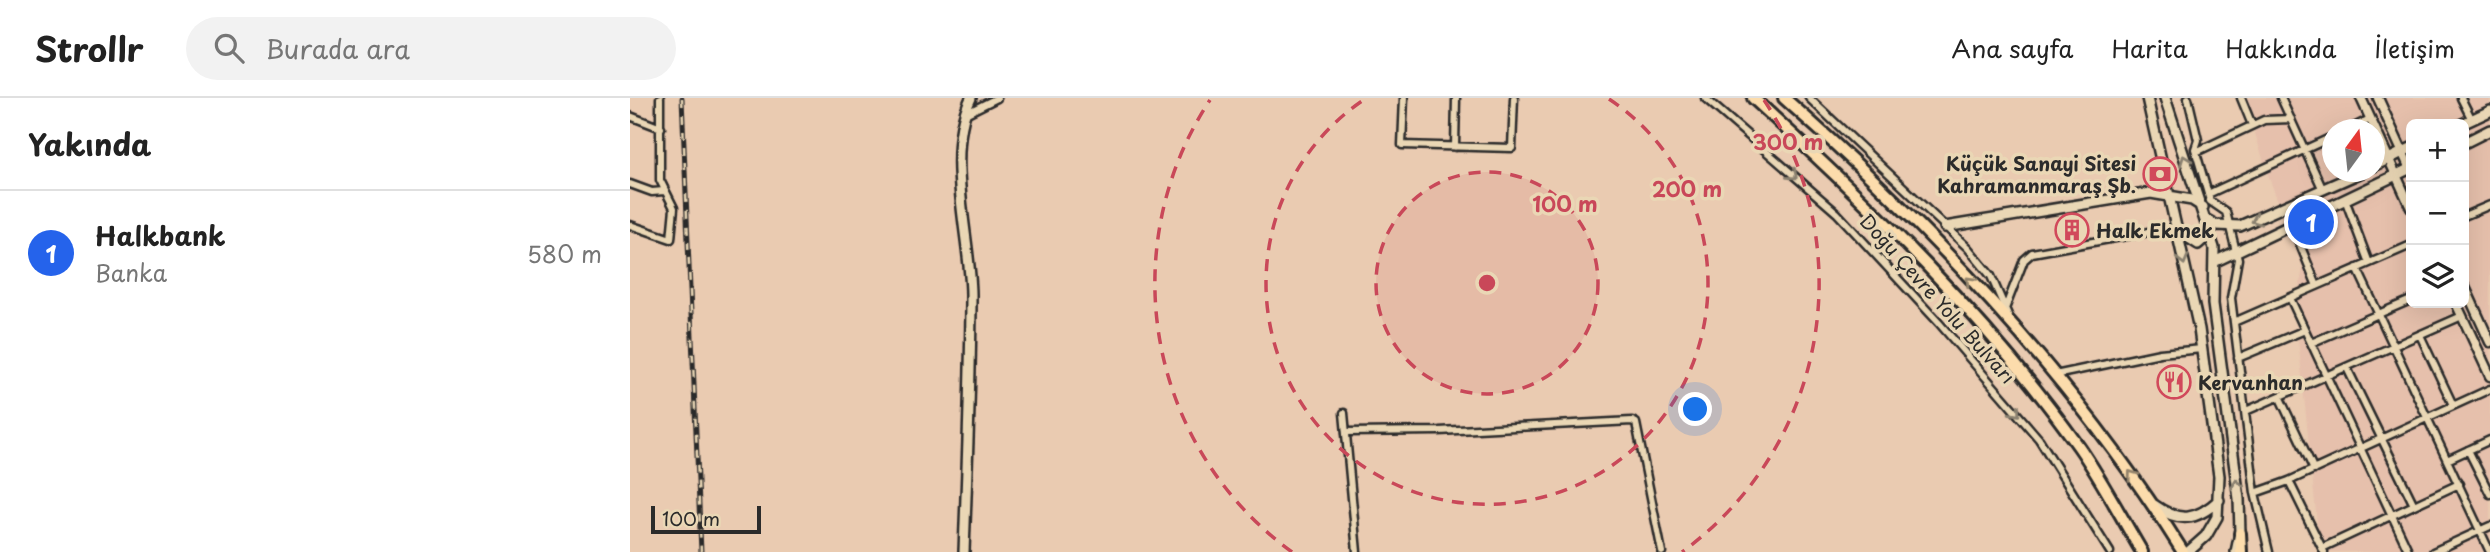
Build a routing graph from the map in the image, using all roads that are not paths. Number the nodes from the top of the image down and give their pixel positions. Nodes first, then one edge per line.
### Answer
1 (660, 98) edge
2 (971, 98) edge
3 (998, 98) edge
4 (1404, 98) edge
5 (1456, 98) edge
6 (1514, 98) edge
7 (1705, 98) edge
8 (1753, 98) edge
9 (1784, 98) edge
10 (1809, 98) edge
11 (2147, 98) edge
12 (2165, 98) edge
13 (2188, 98) edge
14 (2241, 98) edge
15 (2281, 98) edge
16 (2361, 98) edge
17 (2378, 98) edge
18 (2461, 98) edge
19 (2490, 111) edge
20 (963, 114) junction
21 (630, 116) edge
22 (2291, 119) junction
23 (2370, 119) edge
24 (2466, 119) edge
25 (2469, 121) edge
26 (2252, 125) junction
27 (661, 128) junction
28 (2490, 130) edge
29 (2469, 140) edge
30 (2322, 142) edge
31 (1455, 147) junction
32 (2406, 148) edge
33 (2406, 150) edge
34 (2303, 151) junction
35 (2196, 152) junction
36 (2385, 152) edge
37 (2388, 159) junction
38 (2385, 161) edge
39 (2406, 171) edge
40 (2396, 176) junction
41 (2340, 182) edge
42 (630, 184) edge
43 (2323, 190) junction
44 (664, 191) junction
45 (2208, 194) junction
46 (2171, 197) junction
47 (2406, 197) edge
48 (2345, 200) junction
49 (2490, 205) edge
50 (2203, 207) junction
51 (2469, 214) edge
52 (2207, 220) junction
53 (630, 225) edge
54 (2292, 225) junction
55 (1945, 227) junction
56 (2229, 228) junction
57 (2175, 229) junction
58 (2154, 231) dead end
59 (2406, 247) edge
60 (2236, 250) junction
61 (2214, 262) junction
62 (2369, 263) junction
63 (2357, 268) junction
64 (2317, 286) junction
65 (2469, 296) edge
66 (2290, 298) junction
67 (2406, 302) edge
68 (2458, 308) edge
69 (2005, 309) junction
70 (2379, 314) junction
71 (2462, 316) junction
72 (2234, 322) junction
73 (2014, 329) junction
74 (2305, 330) junction
75 (2420, 335) junction
76 (2490, 342) edge
77 (2311, 343) junction
78 (2394, 347) junction
79 (2202, 349) junction
80 (2238, 358) junction
81 (2347, 368) junction
82 (2053, 376) junction
83 (2490, 376) edge
84 (2327, 377) junction
85 (2490, 388) edge
86 (2280, 398) junction
87 (2453, 405) junction
88 (2246, 411) junction
89 (1344, 413) dead end
90 (2427, 417) junction
91 (1346, 432) junction
92 (2382, 438) junction
93 (2490, 440) edge
94 (2360, 448) junction
95 (2468, 450) junction
96 (2447, 460) junction
97 (2314, 470) junction
98 (2289, 481) junction
99 (2459, 484) junction
100 (2255, 493) junction
101 (2490, 494) edge
102 (2219, 500) junction
103 (2152, 503) junction
104 (2414, 505) junction
105 (2392, 515) junction
106 (2490, 526) edge
107 (2481, 530) junction
108 (2240, 533) joint
109 (2323, 550) edge
110 (964, 552) edge
111 (1357, 552) edge
112 (1662, 552) edge
113 (2110, 552) edge
114 (2142, 552) edge
115 (2185, 552) edge
116 (2238, 552) edge
117 (2269, 552) edge
118 (2409, 552) edge
119 (2433, 552) edge
120 (2490, 552) edge

1 - 27 street
2 - 20 main road
3 - 20 street
4 - 31 street
5 - 31 street
6 - 31 street
7 -> 113 street, Doğu Çevre Yolu Bulvarı
8 - 114 highway, Doğu Çevre Yolu Bulvarı
73 -> 9 highway, Doğu Çevre Yolu Bulvarı
10 - 55 street
11 - 46 main road
50 -> 12 main road
13 - 35 street
14 - 26 street
15 - 22 street
16 - 23 street
17 - 32 street
18 - 24 street
19 - 25 main road
20 - 110 main road
21 - 27 street
22 - 26 street
22 - 34 street
26 - 35 street
27 - 44 street
28 - 29 main road
30 - 34 street
33 - 37 main road
34 - 43 street
34 - 45 street
35 - 45 street
36 - 37 street
37 - 38 main road
37 - 40 street
39 - 40 main road
40 - 47 street
40 - 48 main road
41 - 43 main road
42 - 44 street
43 -> 56 main road
44 - 53 street
45 - 56 street
46 - 50 main road
46 - 55 main road
46 - 57 main road
48 - 54 main road
48 - 62 street
49 - 51 street
50 - 52 main road
52 - 56 main road
52 - 57 main road
52 - 61 main road
54 - 60 main road
54 - 64 street
55 - 69 street
56 - 60 street
57 -> 79 main road
58 - 69 street
59 - 62 street
60 - 61 main road
60 - 72 street
108 -> 61 main road
62 - 63 street
63 - 64 street
63 - 70 street
64 - 66 street
65 - 76 street
66 - 72 street
66 - 74 street
67 - 70 street
68 - 71 street
69 - 73 street
70 - 77 street
70 - 78 street
71 - 75 street
71 - 83 street
72 - 80 street
73 - 82 highway, Doğu Çevre Yolu Bulvarı
74 - 77 street
74 - 80 street
75 - 78 street
75 - 87 street
77 - 84 street
78 - 81 street
78 - 90 street
79 - 82 street
79 - 102 main road
80 - 88 street
81 - 84 street
81 - 92 street
103 -> 82 highway, Doğu Çevre Yolu Bulvarı
84 - 86 street
84 - 94 street
85 - 87 street
86 - 88 street
86 - 97 street
87 - 90 street
88 - 100 street
89 - 91 street
90 - 92 street
90 - 96 street
91 - 111 street
91 - 112 street
92 - 94 street
92 - 104 street
93 - 95 street
94 - 97 street
94 - 105 street
95 - 96 street
95 - 101 street
96 - 99 street
97 - 98 street
98 - 100 street
98 - 109 street
99 - 104 street
99 - 107 street
100 - 117 street
102 - 103 main road
102 - 115 main road
103 - 115 highway, Doğu Çevre Yolu Bulvarı
104 - 105 street
105 - 109 street
105 - 118 street
106 - 107 street
107 - 119 street
107 - 120 street
108 - 116 highway

